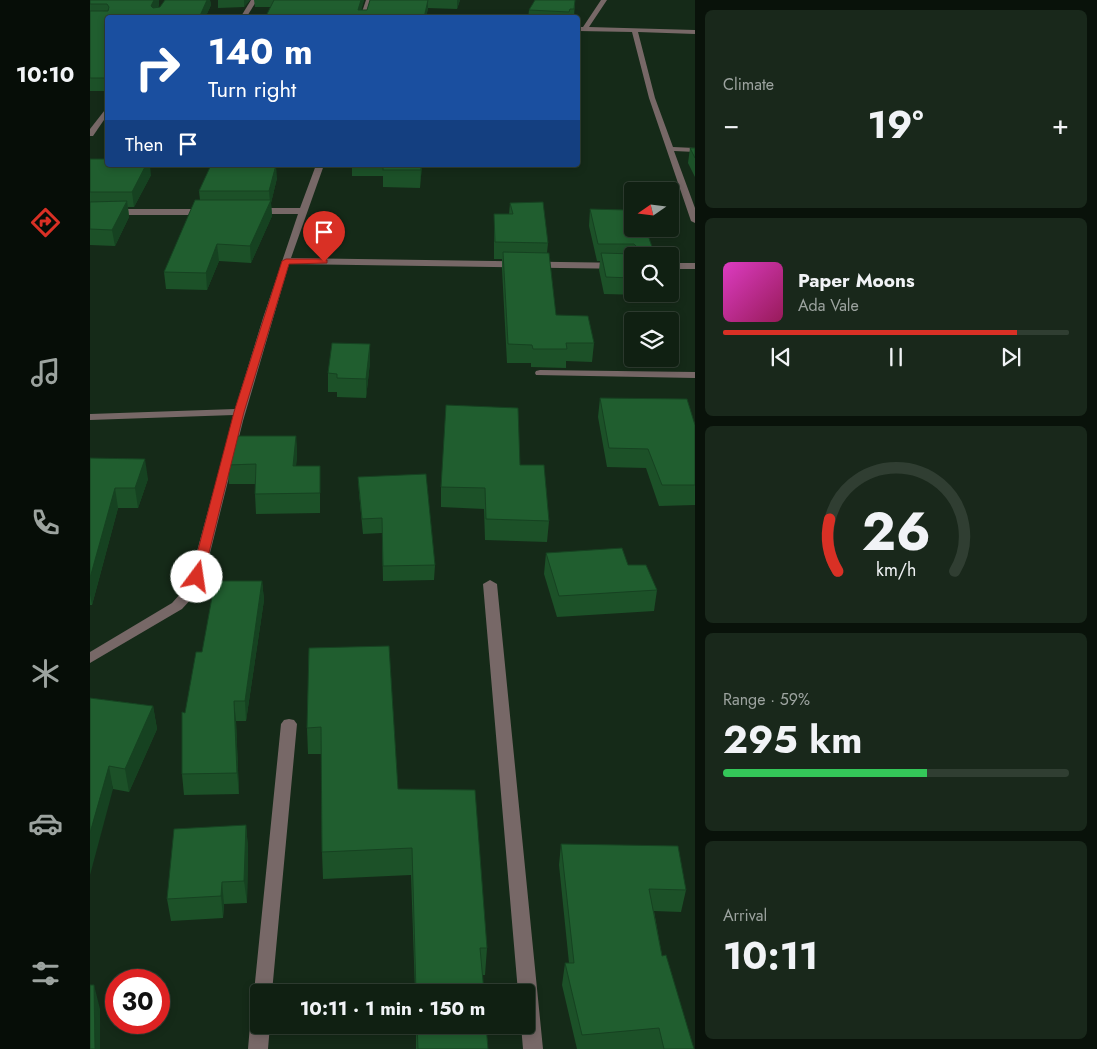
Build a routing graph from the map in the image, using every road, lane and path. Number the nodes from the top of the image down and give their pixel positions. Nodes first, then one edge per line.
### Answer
1 (254, 0) edge
2 (369, 0) edge
3 (604, 0) edge
4 (245, 15) edge
5 (364, 15) edge
6 (580, 29) edge
7 (586, 29) junction
8 (694, 32) edge
9 (635, 34) junction
10 (105, 112) edge
11 (90, 134) edge
12 (670, 149) junction
13 (694, 150) edge
14 (319, 167) edge
15 (692, 207) edge
16 (90, 212) edge
17 (215, 212) edge
18 (244, 212) edge
19 (302, 212) junction
20 (694, 221) edge
21 (286, 261) junction
22 (624, 266) edge
23 (679, 266) edge
24 (694, 266) edge
25 (540, 373) dead end
26 (694, 374) edge
27 (239, 412) junction
28 (90, 417) edge
29 (490, 584) dead end
30 (90, 658) edge
31 (290, 724) dead end
32 (264, 984) edge
33 (259, 1034) edge
34 (258, 1049) edge
35 (533, 1049) edge

1 - 4 street
2 - 5 street
3 - 7 street
6 - 7 street
7 - 9 street
8 - 9 street
9 - 12 street
10 - 11 street
12 - 13 street
12 - 15 street
14 - 19 street
15 - 20 street
16 - 17 street
18 - 19 street
19 - 21 street
21 - 22 street
21 - 27 street
23 - 24 street
25 - 26 street
27 - 28 street
27 - 30 street
29 - 35 street
31 - 32 street
33 - 34 street

